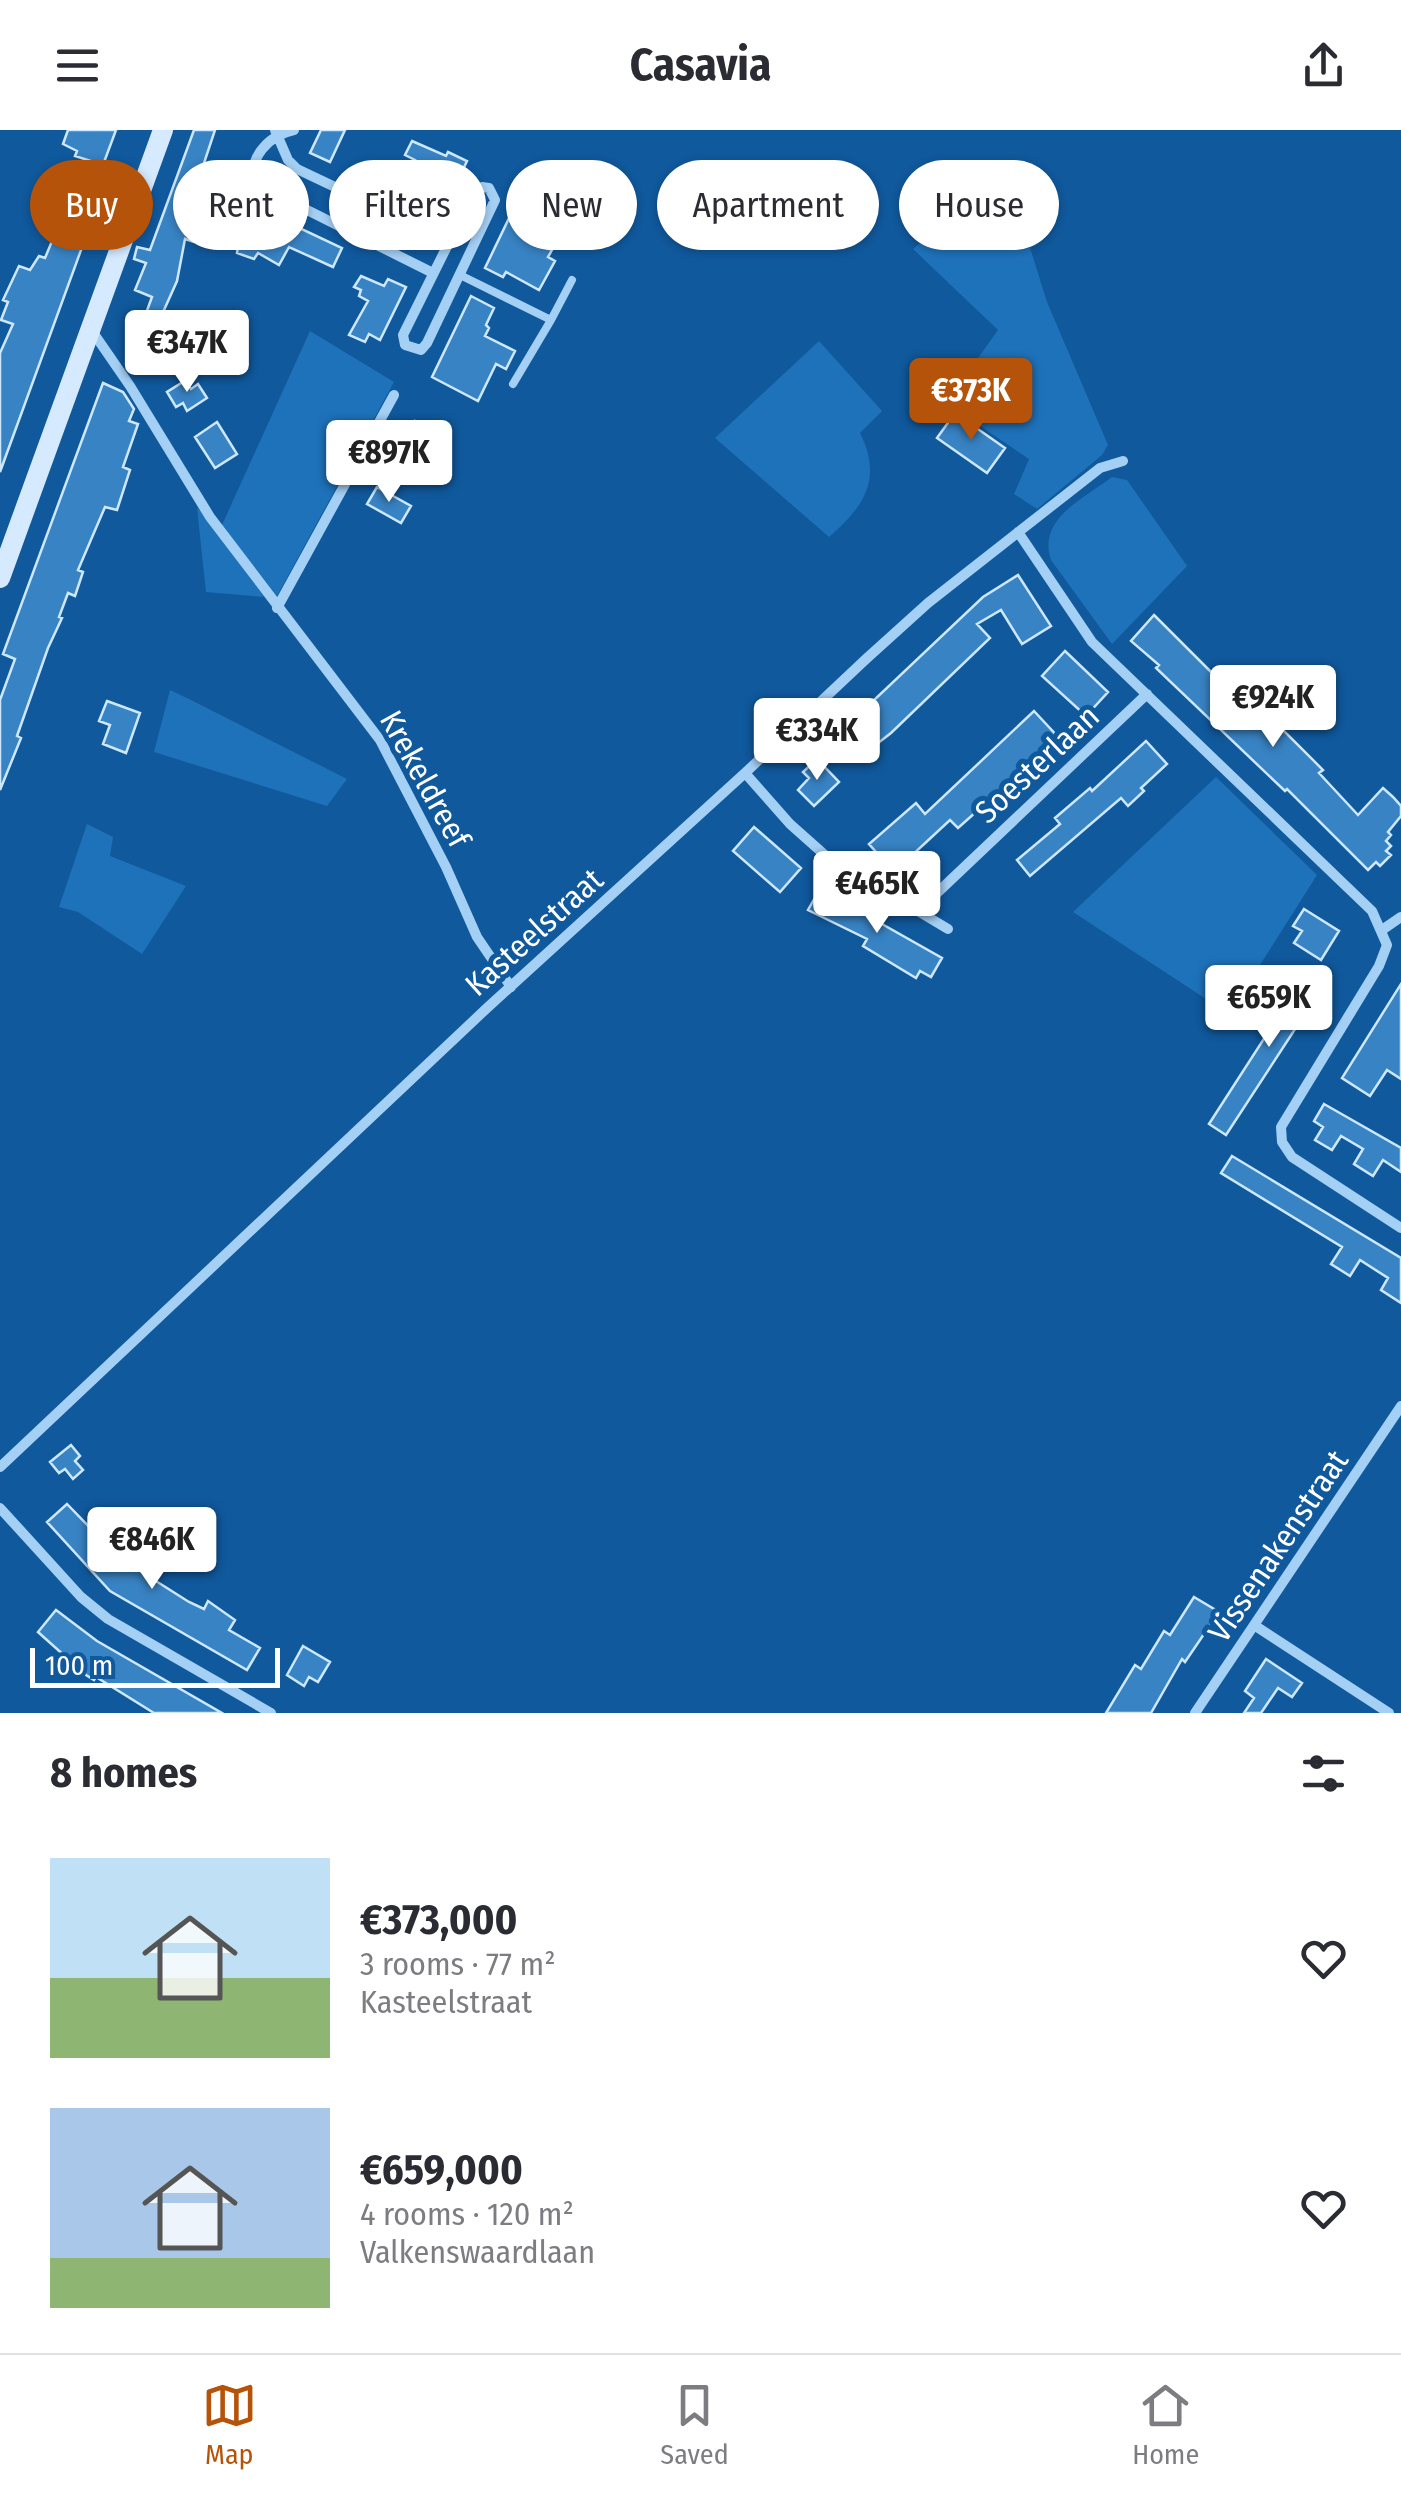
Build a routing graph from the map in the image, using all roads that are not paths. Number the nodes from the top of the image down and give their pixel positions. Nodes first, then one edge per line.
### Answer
1 (163, 130) edge
2 (294, 130) edge
3 (276, 132) edge
4 (329, 184) edge
5 (486, 188) edge
6 (486, 221) edge
7 (444, 250) edge
8 (472, 250) edge
9 (433, 272) junction
10 (460, 275) junction
11 (572, 280) dead end
12 (551, 320) junction
13 (90, 328) junction
14 (513, 384) dead end
15 (394, 396) dead end
16 (1123, 461) dead end
17 (1018, 532) junction
18 (0, 578) edge
19 (277, 608) junction
20 (1147, 694) junction
21 (745, 773) junction
22 (918, 912) junction
23 (1401, 917) edge
24 (948, 929) dead end
25 (1382, 930) junction
26 (510, 987) junction
27 (1401, 1228) edge
28 (1401, 1406) edge
29 (0, 1467) edge
30 (0, 1508) edge
31 (1254, 1625) junction
32 (272, 1713) edge
33 (1195, 1713) edge
34 (1388, 1713) edge

1 - 13 main road
2 - 3 street
3 - 4 street
3 - 9 street
5 - 6 street
7 - 9 street
8 - 10 street
9 - 10 street
10 - 12 lane
11 - 12 lane
12 - 14 lane
13 - 18 main road
13 - 19 street, Krekeldreef
15 - 19 street
16 - 17 street, Kasteelstraat
17 - 20 street
17 - 21 street, Kasteelstraat
19 - 26 street, Krekeldreef
20 - 22 street, Soesterlaan
20 - 25 street
21 - 22 street
21 - 26 street, Kasteelstraat
22 - 24 street
23 - 25 street
25 - 27 street
26 - 29 street, Kasteelstraat
28 - 31 street, Vissenakenstraat
30 - 32 street
31 - 33 street, Vissenakenstraat
31 - 34 street

